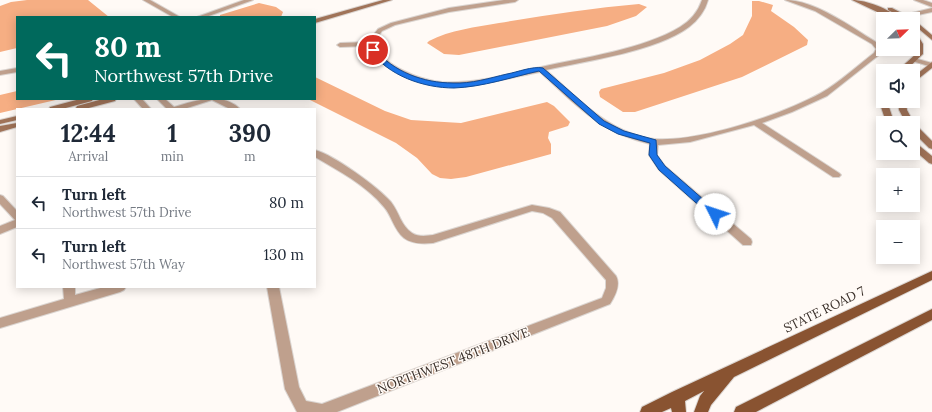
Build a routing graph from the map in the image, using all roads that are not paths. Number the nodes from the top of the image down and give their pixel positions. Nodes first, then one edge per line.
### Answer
1 (146, 0) edge
2 (250, 0) edge
3 (369, 0) edge
4 (390, 0) edge
5 (515, 0) edge
6 (705, 0) edge
7 (788, 0) edge
8 (855, 0) edge
9 (868, 0) edge
10 (917, 0) edge
11 (932, 5) edge
12 (932, 10) edge
13 (884, 12) edge
14 (895, 12) edge
15 (932, 14) edge
16 (920, 15) edge
17 (175, 16) edge
18 (203, 16) edge
19 (315, 16) edge
20 (920, 17) edge
21 (316, 21) edge
22 (920, 28) edge
23 (932, 38) edge
24 (370, 44) junction
25 (340, 45) dead end
26 (918, 56) edge
27 (914, 60) junction
28 (909, 64) edge
29 (932, 64) edge
30 (541, 69) junction
31 (16, 70) edge
32 (0, 73) edge
33 (920, 75) edge
34 (84, 100) edge
35 (109, 100) edge
36 (139, 100) edge
37 (162, 100) edge
38 (205, 100) edge
39 (220, 100) edge
40 (56, 108) edge
41 (81, 108) edge
42 (146, 108) edge
43 (170, 108) edge
44 (179, 108) edge
45 (234, 108) edge
46 (16, 118) edge
47 (0, 122) edge
48 (755, 122) junction
49 (16, 125) edge
50 (0, 129) edge
51 (920, 134) edge
52 (654, 142) junction
53 (932, 146) edge
54 (920, 151) edge
55 (316, 154) edge
56 (932, 161) edge
57 (836, 175) dead end
58 (0, 198) edge
59 (16, 216) edge
60 (16, 223) edge
61 (0, 230) edge
62 (747, 242) dead end
63 (932, 275) edge
64 (69, 288) edge
65 (117, 288) edge
66 (273, 288) edge
67 (70, 303) junction
68 (932, 314) edge
69 (0, 323) edge
70 (730, 372) junction
71 (677, 397) junction
72 (647, 412) edge
73 (679, 412) edge
74 (701, 412) edge
75 (741, 412) edge

1 - 17 street
2 - 18 street
3 - 19 street
4 - 21 street
5 - 24 street
6 - 30 street
7 - 48 street
8 - 13 street
9 - 14 street
10 - 11 street
12 - 16 street
15 - 20 street
22 - 23 street
24 - 25 street
24 - 30 street
26 - 27 street
27 - 28 street
27 - 29 street
29 - 33 street
30 - 52 street
31 - 32 street
34 - 40 street
35 - 41 street
36 - 42 street
37 - 43 street
38 - 44 street
39 - 45 street
46 - 47 street
48 - 52 street
48 - 57 street
49 - 50 street
51 - 53 street
52 - 62 street
54 - 56 street
55 - 66 street, NORTHWEST 48TH DRIVE
58 - 59 street
60 - 61 street
63 - 70 main road, STATE ROAD 7
64 - 67 street
65 - 67 street
67 - 69 street
68 - 75 main road
70 - 71 main road, STATE ROAD 7
70 - 74 main road
71 - 72 main road, STATE ROAD 7
71 - 73 main road

